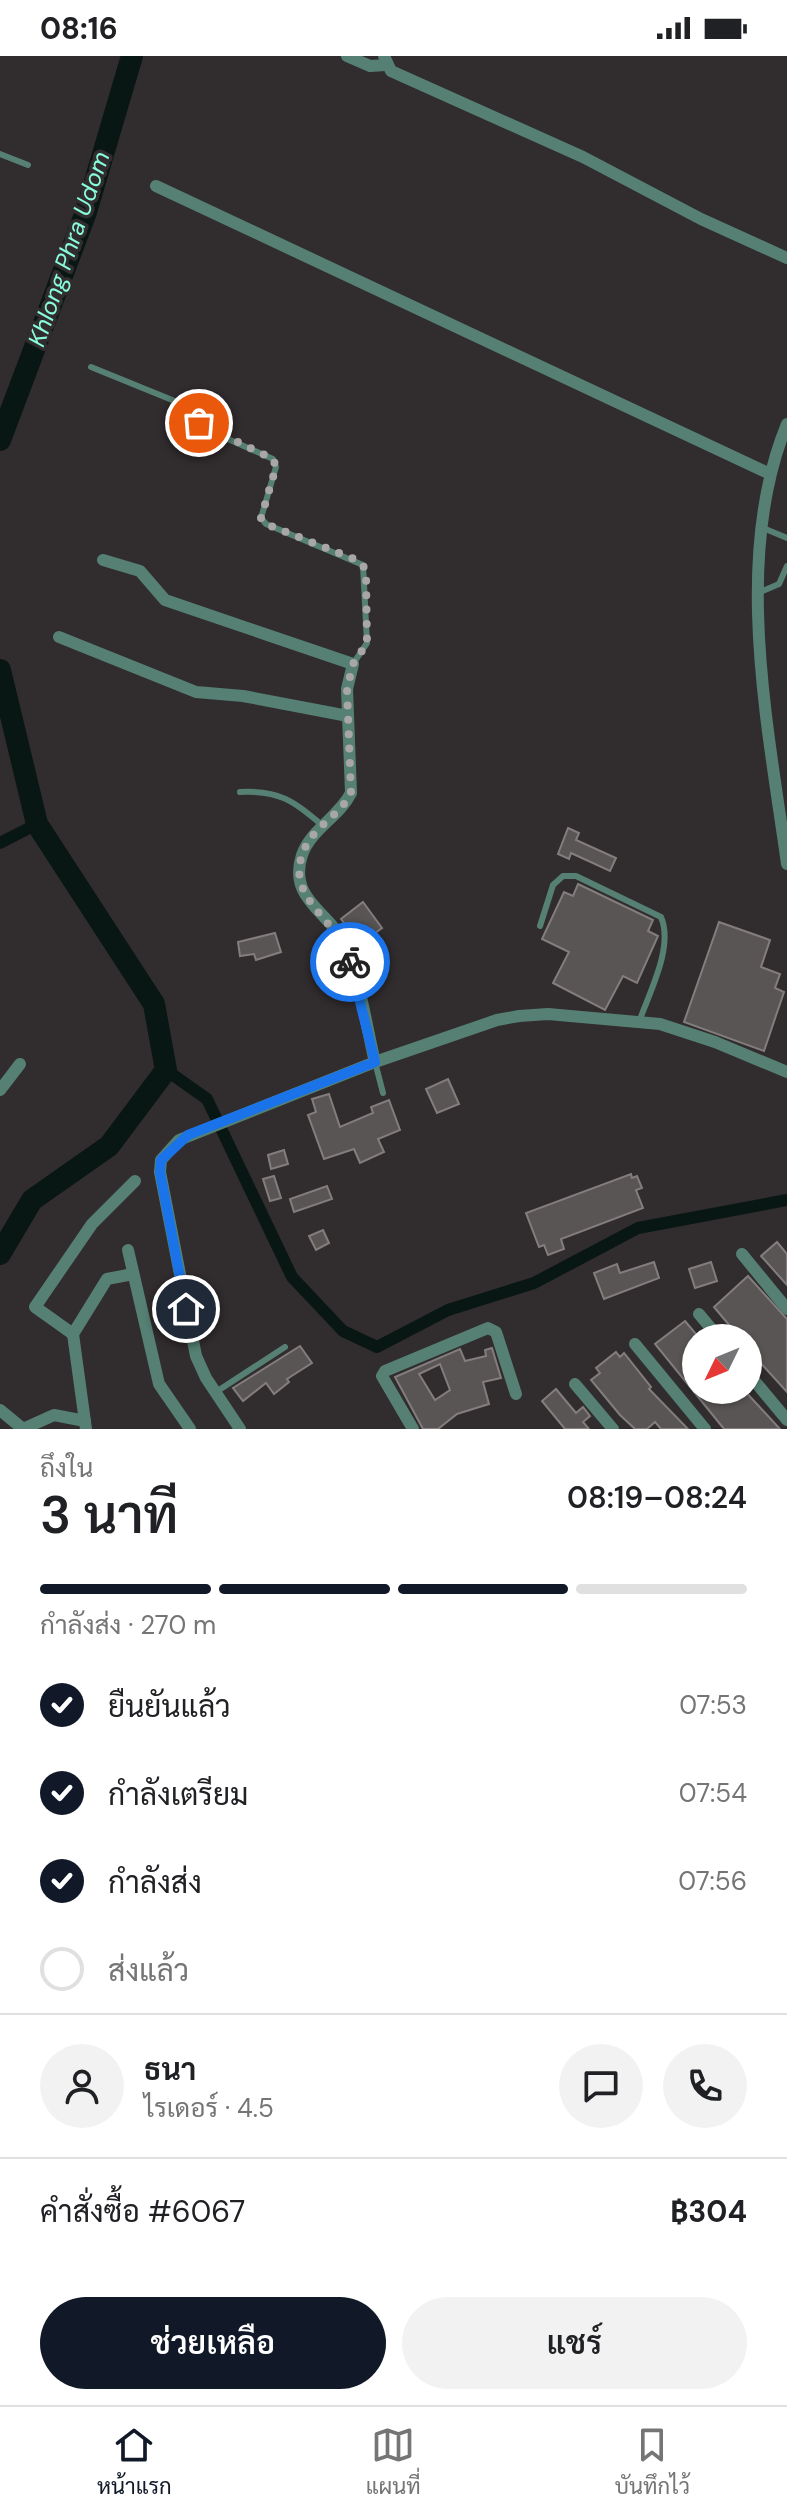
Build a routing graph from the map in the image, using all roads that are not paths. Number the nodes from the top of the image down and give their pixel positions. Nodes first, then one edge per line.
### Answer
1 (347, 56) edge
2 (385, 60) edge
3 (0, 154) edge
4 (28, 165) dead end
5 (156, 186) dead end
6 (787, 258) edge
7 (91, 367) dead end
8 (787, 424) edge
9 (770, 474) junction
10 (763, 528) junction
11 (787, 538) edge
12 (103, 560) dead end
13 (787, 566) edge
14 (758, 593) junction
15 (59, 637) dead end
16 (353, 664) junction
17 (348, 716) junction
18 (240, 792) dead end
19 (324, 827) junction
20 (787, 864) edge
21 (540, 926) dead end
22 (639, 1022) junction
23 (375, 1062) junction
24 (20, 1064) dead end
25 (787, 1072) edge
26 (0, 1090) edge
27 (383, 1093) dead end
28 (135, 1181) dead end
29 (128, 1250) dead end
30 (742, 1254) dead end
31 (133, 1274) junction
32 (787, 1309) edge
33 (699, 1314) dead end
34 (707, 1324) edge
35 (73, 1334) junction
36 (635, 1344) dead end
37 (285, 1347) dead end
38 (575, 1384) dead end
39 (762, 1390) edge
40 (216, 1392) junction
41 (516, 1394) dead end
42 (0, 1410) edge
43 (787, 1420) edge
44 (86, 1425) edge
45 (22, 1429) edge
46 (190, 1429) edge
47 (240, 1429) edge
48 (413, 1429) edge
49 (613, 1429) edge
50 (705, 1429) edge

1 - 2 street
2 - 6 street
3 - 4 lane
5 - 9 street
7 - 16 lane
8 - 9 street
9 - 10 street
10 - 11 lane
10 - 14 street
12 - 16 street
13 - 14 lane
14 - 20 street
15 - 17 street
16 - 17 street
17 - 19 street
18 - 19 lane
19 - 23 street
21 - 22 lane
22 - 23 street
22 - 25 street
23 - 27 lane
23 - 40 street
24 - 26 street
28 - 35 street
29 - 31 street
30 - 32 street
31 - 35 street
31 - 46 street
33 - 34 street
35 - 44 street
36 - 50 street
37 - 40 lane
38 - 49 street
39 - 43 street
40 - 47 street
41 - 48 street
42 - 45 street
44 - 45 street

